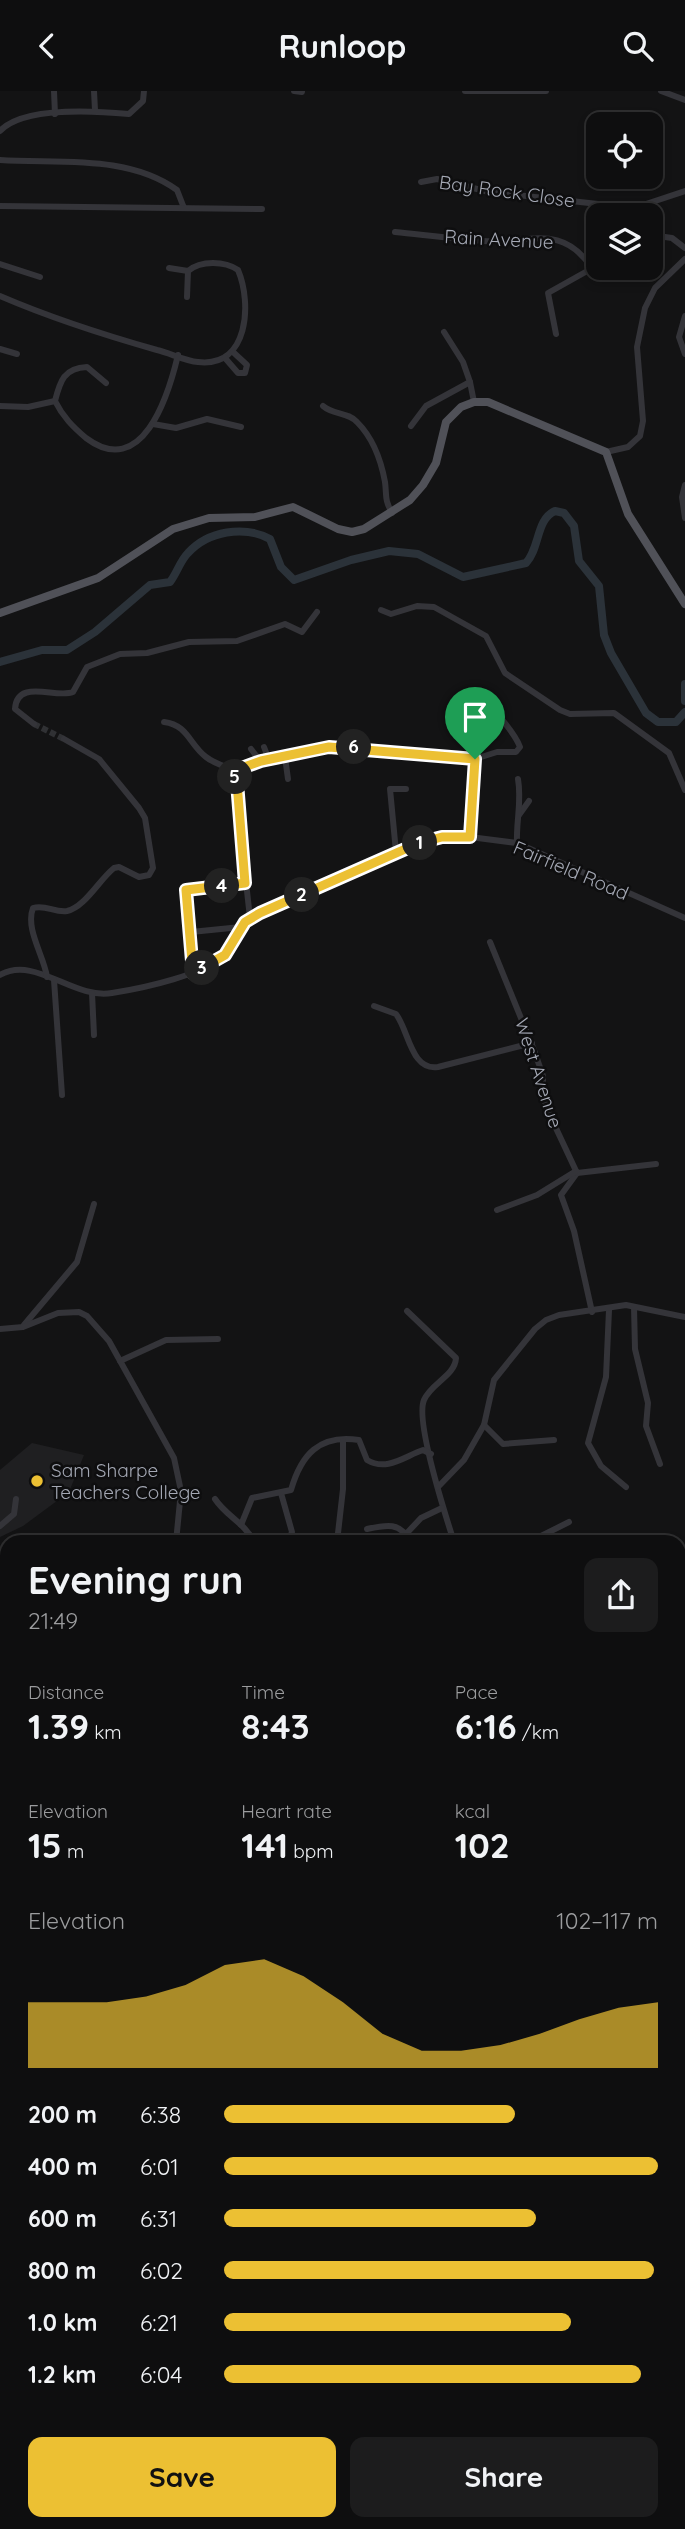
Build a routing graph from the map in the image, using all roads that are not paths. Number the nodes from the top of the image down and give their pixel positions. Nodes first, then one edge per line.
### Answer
1 (54, 91) edge
2 (94, 91) edge
3 (144, 91) edge
4 (294, 91) edge
5 (465, 91) edge
6 (546, 91) edge
7 (661, 91) edge
8 (302, 92) edge
9 (685, 100) edge
10 (95, 110) junction
11 (55, 114) junction
12 (0, 131) edge
13 (0, 160) edge
14 (421, 183) dead end
15 (685, 191) edge
16 (589, 203) edge
17 (649, 203) edge
18 (0, 207) edge
19 (184, 208) junction
20 (262, 209) dead end
21 (395, 232) dead end
22 (663, 237) edge
23 (685, 248) edge
24 (586, 256) edge
25 (685, 259) edge
26 (0, 264) edge
27 (170, 268) dead end
28 (188, 271) junction
29 (586, 271) edge
30 (40, 277) dead end
31 (0, 296) edge
32 (187, 297) dead end
33 (685, 316) edge
34 (444, 332) dead end
35 (556, 334) dead end
36 (0, 349) edge
37 (233, 352) junction
38 (17, 354) dead end
39 (685, 354) edge
40 (178, 355) junction
41 (225, 358) junction
42 (470, 382) junction
43 (106, 383) dead end
44 (55, 401) junction
45 (474, 402) junction
46 (0, 406) edge
47 (323, 406) dead end
48 (153, 424) junction
49 (411, 426) dead end
50 (242, 427) dead end
51 (606, 452) junction
52 (685, 485) edge
53 (392, 513) junction
54 (685, 518) edge
55 (685, 604) edge
56 (381, 610) dead end
57 (317, 612) dead end
58 (0, 613) edge
59 (488, 693) dead end
60 (164, 722) dead end
61 (34, 724) tunnel mouth
62 (64, 739) tunnel mouth
63 (264, 747) dead end
64 (250, 749) dead end
65 (285, 757) junction
66 (269, 759) junction
67 (475, 759) junction
68 (261, 761) junction
69 (236, 770) junction
70 (288, 779) dead end
71 (518, 779) dead end
72 (406, 789) dead end
73 (685, 790) edge
74 (529, 801) dead end
75 (518, 817) junction
76 (470, 837) junction
77 (517, 843) junction
78 (396, 852) junction
79 (245, 883) junction
80 (250, 918) junction
81 (685, 918) edge
82 (241, 927) junction
83 (191, 932) junction
84 (490, 942) dead end
85 (193, 973) junction
86 (0, 975) edge
87 (47, 978) junction
88 (54, 980) junction
89 (92, 993) junction
90 (374, 1006) dead end
91 (94, 1035) dead end
92 (532, 1043) junction
93 (62, 1095) dead end
94 (656, 1164) dead end
95 (576, 1172) junction
96 (94, 1204) dead end
97 (497, 1210) dead end
98 (634, 1307) junction
99 (609, 1310) junction
100 (407, 1311) dead end
101 (592, 1313) junction
102 (685, 1317) edge
103 (23, 1327) junction
104 (0, 1329) edge
105 (218, 1339) dead end
106 (199, 1340) junction
107 (209, 1343) dead end
108 (120, 1361) junction
109 (484, 1425) junction
110 (554, 1440) dead end
111 (343, 1441) junction
112 (431, 1454) junction
113 (660, 1464) dead end
114 (438, 1487) junction
115 (626, 1487) dead end
116 (281, 1493) junction
117 (16, 1499) dead end
118 (215, 1499) dead end
119 (442, 1509) junction
120 (569, 1523) dead end
121 (241, 1525) junction
122 (0, 1526) edge
123 (367, 1529) dead end
124 (406, 1534) joint
125 (177, 1535) edge
126 (249, 1535) edge
127 (291, 1535) edge
128 (338, 1535) edge
129 (451, 1535) edge
130 (544, 1535) edge

1 - 11 street
2 - 10 street
3 - 10 street
4 - 8 street
5 - 6 street
7 - 9 street
10 - 11 street
11 - 12 street
13 - 19 street
14 - 16 street, Bay Rock Close
15 - 17 street
18 - 19 street
19 - 20 street
21 - 24 street, Rain Avenue
22 - 23 street
25 - 51 street
26 - 30 street
27 - 28 street
28 - 32 street
28 - 37 street
29 - 35 street
31 - 40 street
33 - 39 street
34 - 42 street
36 - 38 street
37 - 41 street
37 - 41 street
40 - 41 street
40 - 48 street
42 - 45 street
42 - 49 street
43 - 44 street
44 - 46 street
44 - 48 street
45 - 51 main road
45 - 53 main road
47 - 53 street
48 - 50 street
51 - 55 main road
52 - 54 street
53 - 58 main road
56 - 73 street
57 - 61 street
59 - 67 street
60 - 69 street
62 - 87 street
63 - 66 street
64 - 68 street
65 - 66 street
65 - 67 street
65 - 70 street
66 - 68 street
67 - 76 street
68 - 69 street
69 - 79 street
71 - 75 street
72 - 78 street
74 - 75 street
75 - 77 street
76 - 77 street, Fairfield Road
76 - 78 street, Fairfield Road
77 - 81 street, Fairfield Road
78 - 80 street, Fairfield Road
79 - 80 street
79 - 83 street
80 - 82 street, Fairfield Road
82 - 83 street
82 - 85 street, Fairfield Road
83 - 85 street
84 - 92 street, West Avenue
85 - 89 street, Fairfield Road
86 - 87 street, Fairfield Road
87 - 88 street, Fairfield Road
88 - 89 street, Fairfield Road
88 - 93 street
89 - 91 street
90 - 92 street
92 - 95 street, West Avenue
94 - 95 street
95 - 97 street
95 - 101 street
96 - 103 street
98 - 99 street
98 - 102 street
98 - 113 street
99 - 101 street
99 - 115 street
100 - 112 street
101 - 109 street
103 - 104 street
103 - 108 street
105 - 106 street
106 - 107 street
106 - 108 street
108 - 125 street
109 - 110 street
109 - 114 street
111 - 112 street
111 - 116 street
111 - 128 street
112 - 114 street
114 - 119 street
116 - 121 street
116 - 127 street
117 - 122 street
118 - 121 street
119 - 124 street
119 - 129 street
120 - 130 street
121 - 126 street
123 - 124 street

